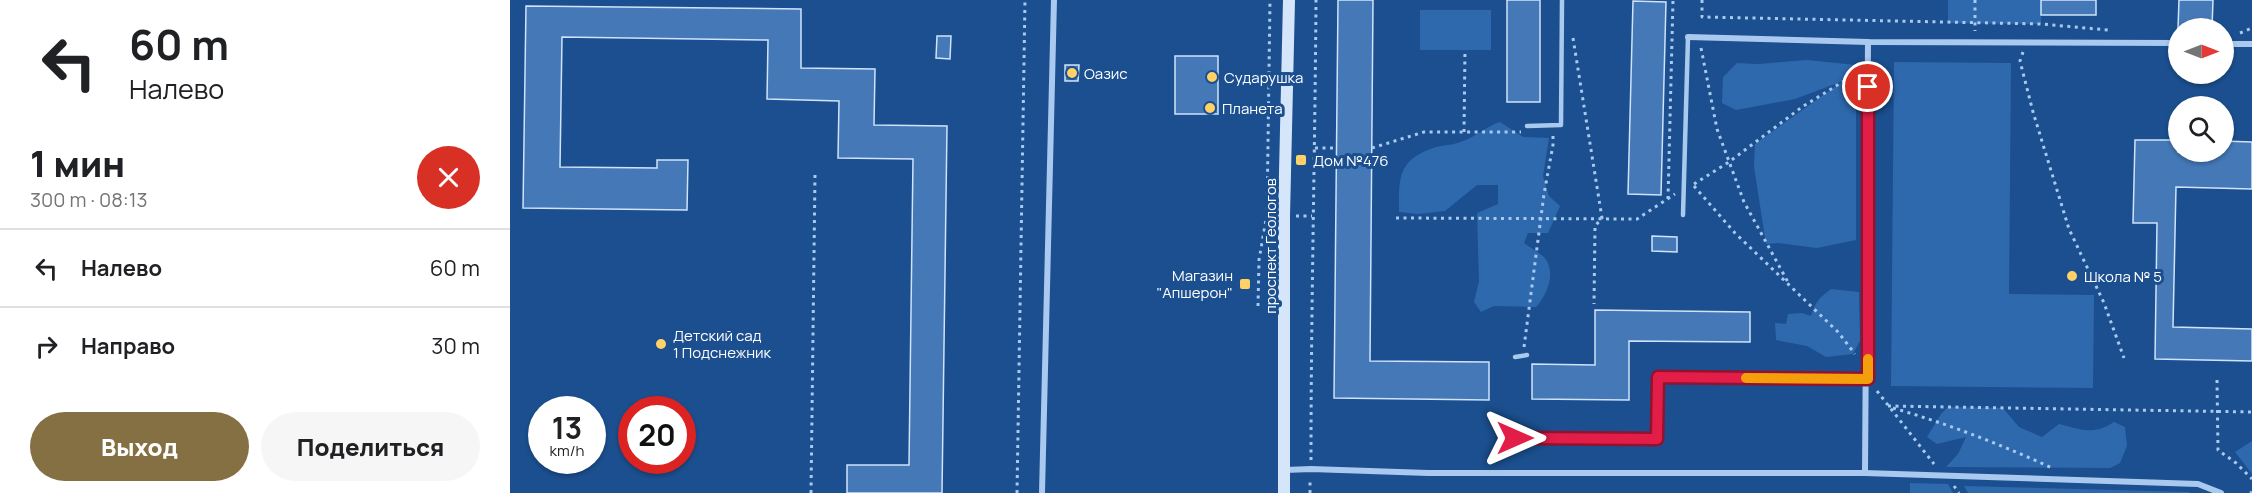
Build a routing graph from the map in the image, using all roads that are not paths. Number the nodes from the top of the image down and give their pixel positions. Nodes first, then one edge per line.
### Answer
1 (1054, 0) edge
2 (1289, 0) edge
3 (1562, 0) edge
4 (1688, 38) joint
5 (1868, 42) junction
6 (2168, 43) edge
7 (2234, 44) edge
8 (2252, 44) edge
9 (1527, 126) dead end
10 (1683, 215) dead end
11 (1525, 356) road end
12 (1515, 357) dead end
13 (1868, 379) junction
14 (1515, 438) dead end
15 (1285, 470) junction
16 (1865, 473) junction
17 (1042, 493) edge
18 (1284, 493) edge
19 (2221, 493) edge

1 - 17 street
2 - 15 street, проспект Геологов
3 - 9 lane
4 - 5 street
4 - 10 lane
5 - 6 street
5 - 13 street
7 - 8 street
11 - 12 lane
13 - 14 lane
13 - 16 street
15 - 16 street
15 - 18 street, проспект Геологов
16 - 19 street

